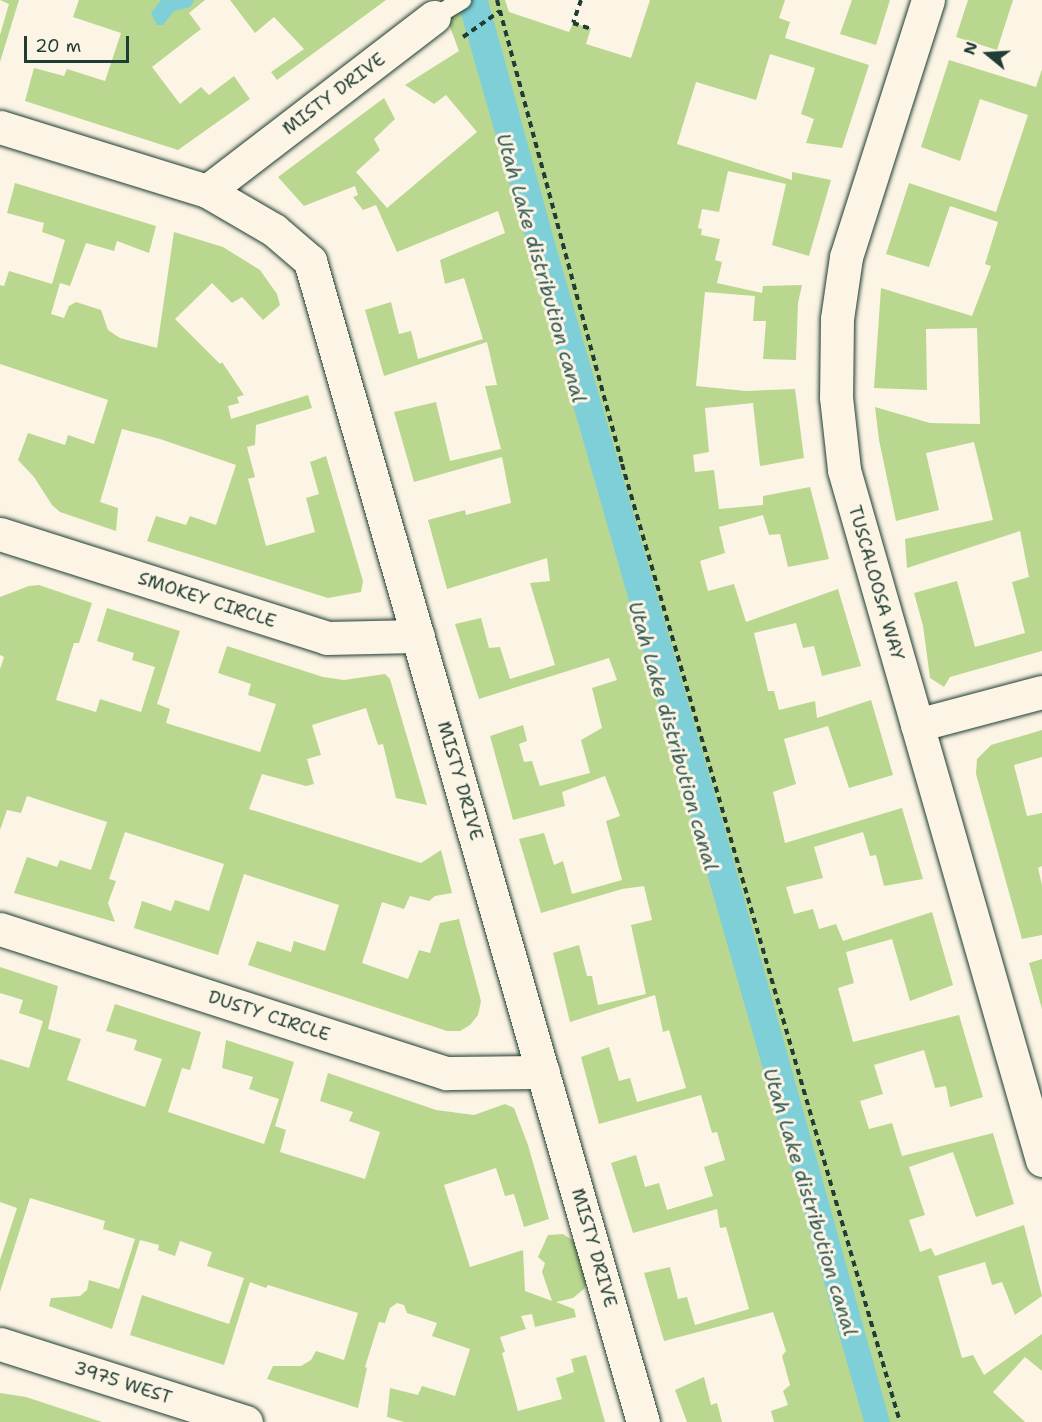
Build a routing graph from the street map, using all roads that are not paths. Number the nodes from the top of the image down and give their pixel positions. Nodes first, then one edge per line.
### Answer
1 (462, 0) edge
2 (927, 0) edge
3 (434, 17) joint
4 (0, 127) edge
5 (207, 191) junction
6 (0, 534) edge
7 (418, 636) junction
8 (1042, 692) edge
9 (917, 725) junction
10 (0, 929) edge
11 (543, 1072) junction
12 (1042, 1160) edge
13 (0, 1344) edge
14 (246, 1422) edge
15 (643, 1422) edge

1 - 3 lane, MISTY DRIVE
2 - 9 street, TUSCALOOSA WAY
3 - 5 street, MISTY DRIVE
4 - 5 street, MISTY DRIVE
5 - 7 street, MISTY DRIVE
6 - 7 street, SMOKEY CIRCLE
7 - 11 street, MISTY DRIVE
8 - 9 street
9 - 12 street, TUSCALOOSA WAY
10 - 11 street, DUSTY CIRCLE
11 - 15 street, MISTY DRIVE
13 - 14 street, 3975 WEST

